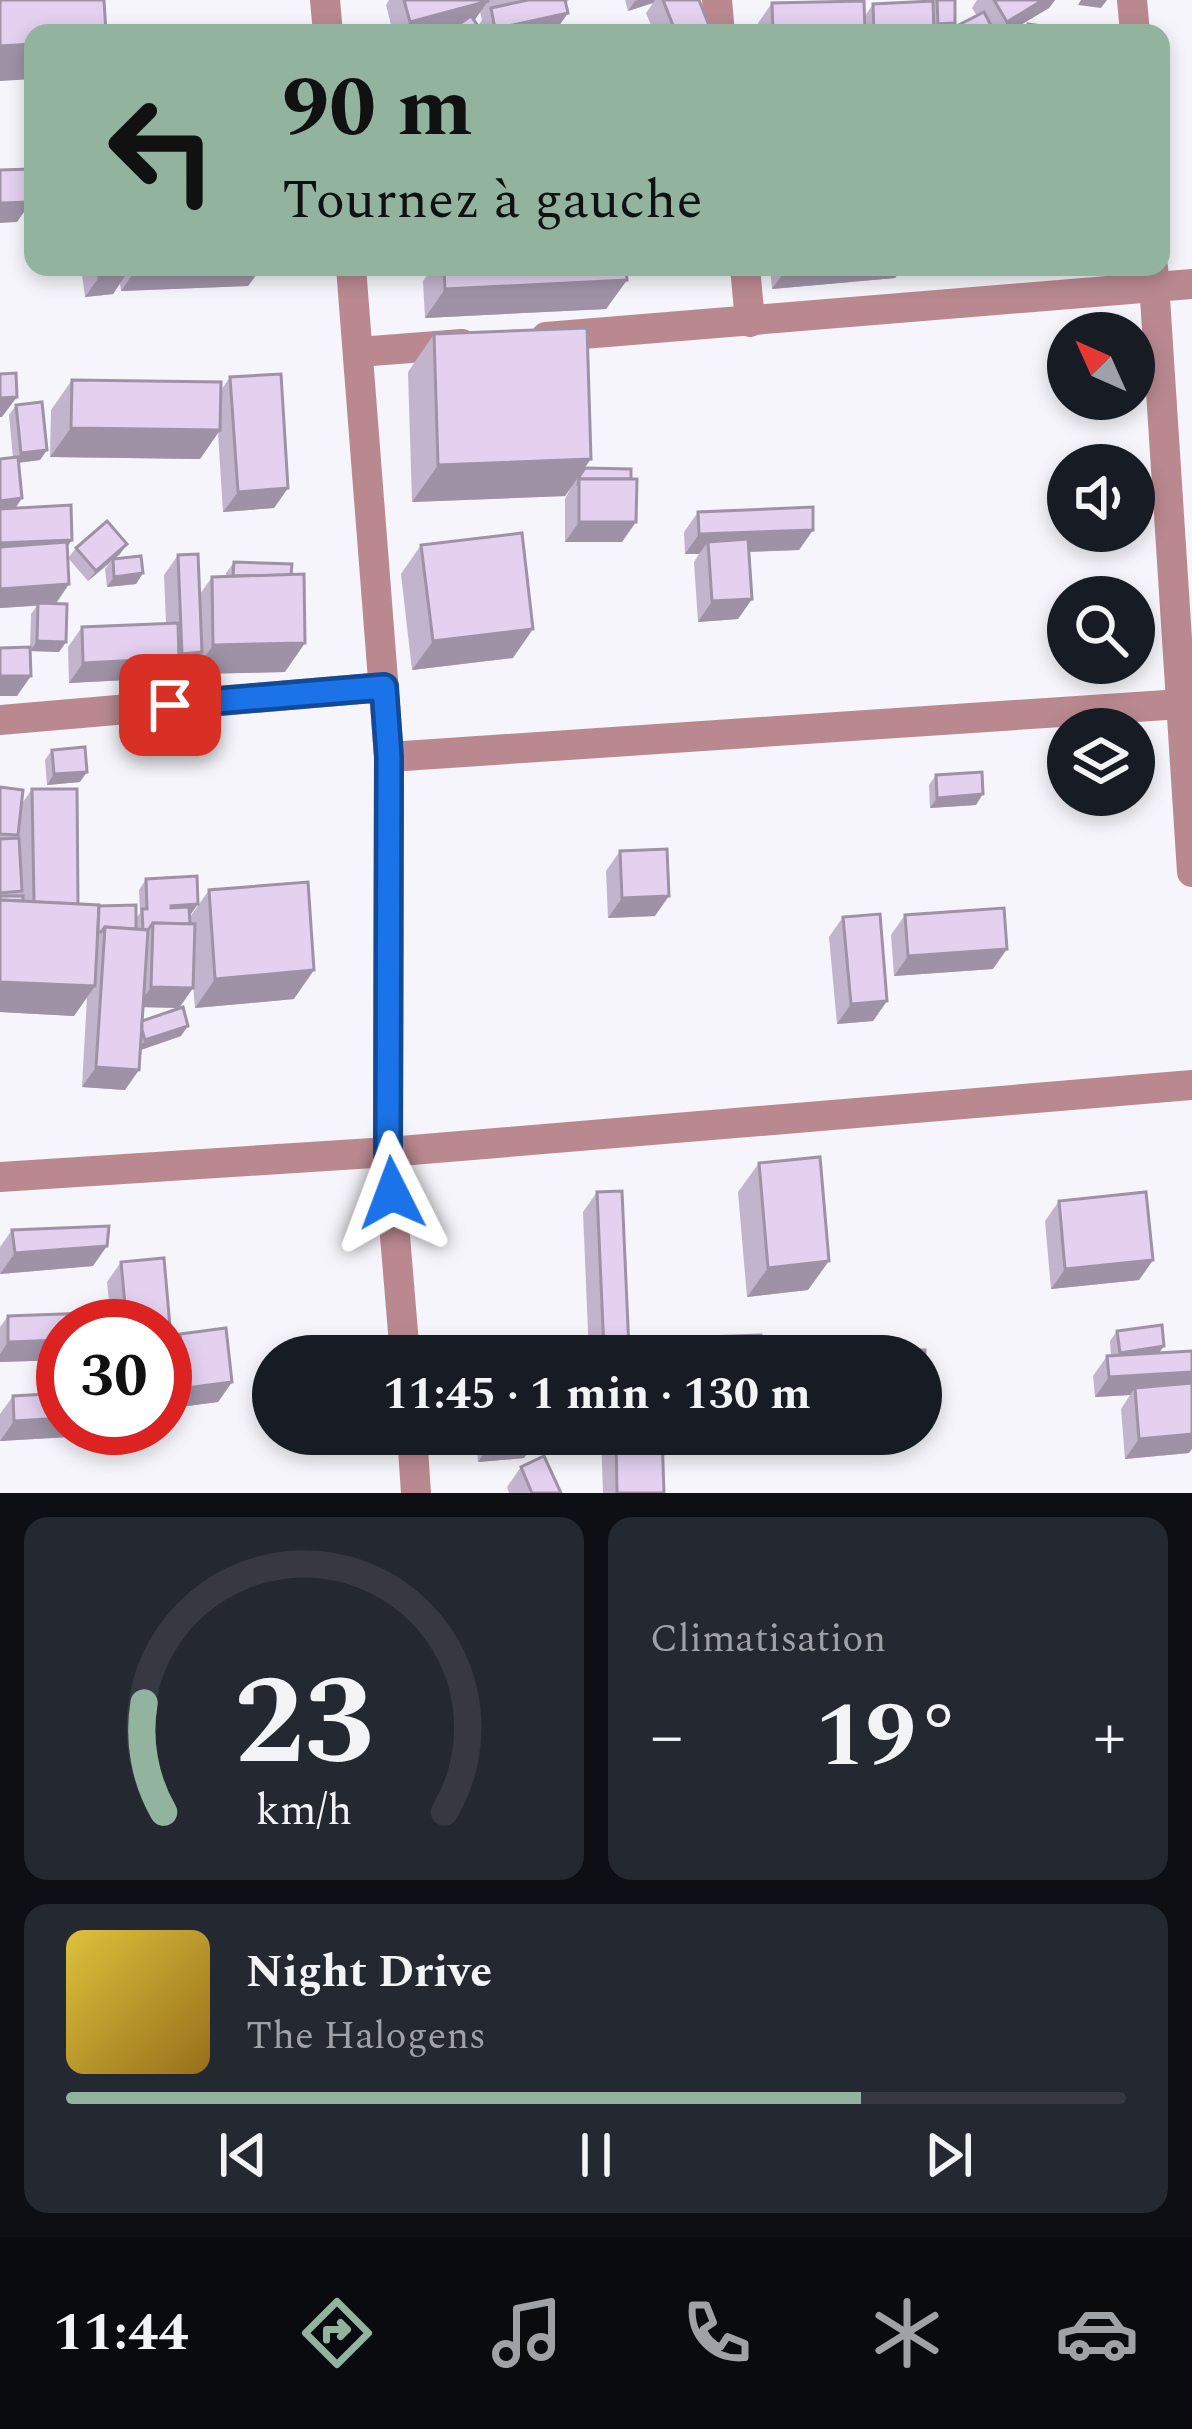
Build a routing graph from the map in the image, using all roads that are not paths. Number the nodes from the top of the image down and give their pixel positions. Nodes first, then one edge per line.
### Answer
1 (352, 276) edge
2 (746, 276) edge
3 (1154, 277) edge
4 (1192, 284) edge
5 (750, 322) junction
6 (359, 352) junction
7 (384, 687) junction
8 (1181, 704) junction
9 (0, 720) edge
10 (389, 757) junction
11 (1192, 872) edge
12 (1192, 1085) edge
13 (388, 1152) junction
14 (0, 1178) edge
15 (403, 1335) edge
16 (413, 1455) edge
17 (416, 1493) edge

1 - 6 street
2 - 5 street
3 - 4 street
3 - 5 street
3 - 8 street
5 - 6 street
6 - 7 street
7 - 9 street
7 - 10 street
8 - 10 street
8 - 11 street
10 - 13 street
12 - 13 street
13 - 14 street
13 - 15 street
16 - 17 street

